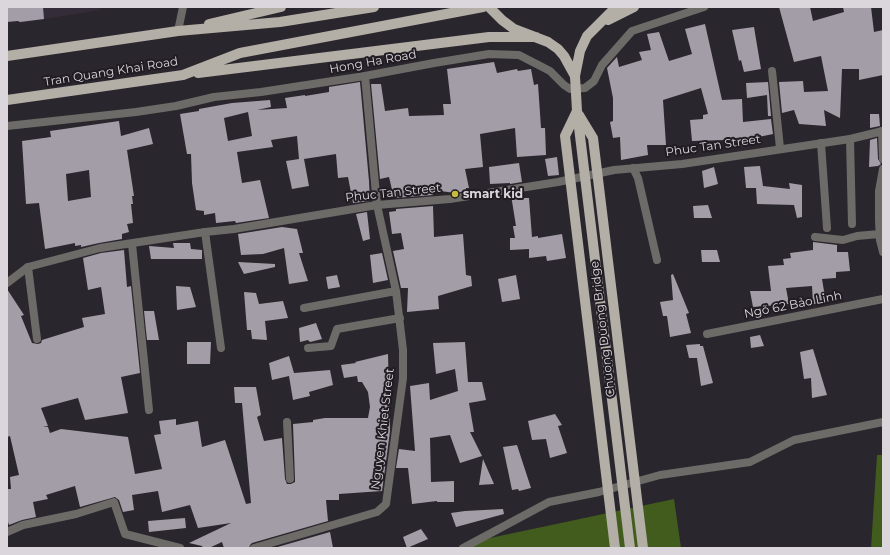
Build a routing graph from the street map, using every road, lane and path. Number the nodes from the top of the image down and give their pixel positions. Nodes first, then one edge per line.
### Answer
1 (183, 7) edge
2 (281, 7) edge
3 (374, 7) edge
4 (482, 7) edge
5 (489, 7) edge
6 (616, 7) edge
7 (634, 7) edge
8 (704, 7) edge
9 (597, 26) junction
10 (178, 31) junction
11 (536, 37) junction
12 (7, 56) edge
13 (772, 71) dead end
14 (183, 75) junction
15 (365, 76) junction
16 (575, 76) junction
17 (7, 100) edge
18 (576, 111) junction
19 (7, 126) edge
20 (883, 131) edge
21 (850, 139) junction
22 (821, 143) junction
23 (780, 148) junction
24 (883, 159) edge
25 (633, 168) junction
26 (883, 169) edge
27 (377, 205) junction
28 (852, 224) dead end
29 (826, 228) dead end
30 (205, 232) junction
31 (879, 234) junction
32 (815, 237) dead end
33 (132, 244) junction
34 (883, 252) edge
35 (657, 260) dead end
36 (28, 267) junction
37 (7, 283) edge
38 (396, 291) junction
39 (883, 299) edge
40 (304, 308) dead end
41 (400, 318) junction
42 (707, 334) dead end
43 (37, 339) dead end
44 (221, 348) dead end
45 (308, 348) dead end
46 (149, 410) dead end
47 (287, 422) dead end
48 (883, 422) edge
49 (290, 479) dead end
50 (7, 532) edge
51 (180, 548) edge
52 (254, 548) edge
53 (463, 548) edge
54 (615, 548) edge
55 (630, 548) edge
56 (643, 548) edge

1 - 10 street
2 - 10 main road
3 - 10 main road
4 - 14 main road, Tran Quang Khai Road
5 - 11 main road
6 - 9 main road
7 - 9 main road
8 - 15 street, Hong Ha Road
9 - 16 main road
10 - 12 main road
11 - 14 main road
11 - 16 main road
13 - 23 street
14 - 17 main road, Tran Quang Khai Road
15 - 19 street, Hong Ha Road
15 - 27 street, Nguyen Khiet Street
16 - 18 main road, bridge
18 - 54 main road, Chuong Duong Bridge, bridge
18 - 55 main road, Chuong Duong Bridge, bridge
18 - 56 main road, Chuong Duong Bridge, bridge
20 - 21 street, Phuc Tan Street
20 - 24 street
21 - 22 street, Phuc Tan Street
21 - 28 street
22 - 23 street, Phuc Tan Street
22 - 29 street
23 - 25 street, Phuc Tan Street
25 - 27 street, Phuc Tan Street
25 - 35 street
26 - 31 street
27 - 30 street, Phuc Tan Street
27 - 38 street, Nguyen Khiet Street
30 - 33 street, Phuc Tan Street
30 - 44 street
31 - 32 street
31 - 34 street
33 - 36 street, Phuc Tan Street
33 - 46 street
36 - 37 street, Phuc Tan Street
36 - 43 street
38 - 40 street
38 - 41 street, Nguyen Khiet Street
39 - 42 street, Ngõ 62 Bảo Linh
41 - 45 street
41 - 52 street, Nguyen Khiet Street
47 - 49 street
48 - 53 street
50 - 51 street

